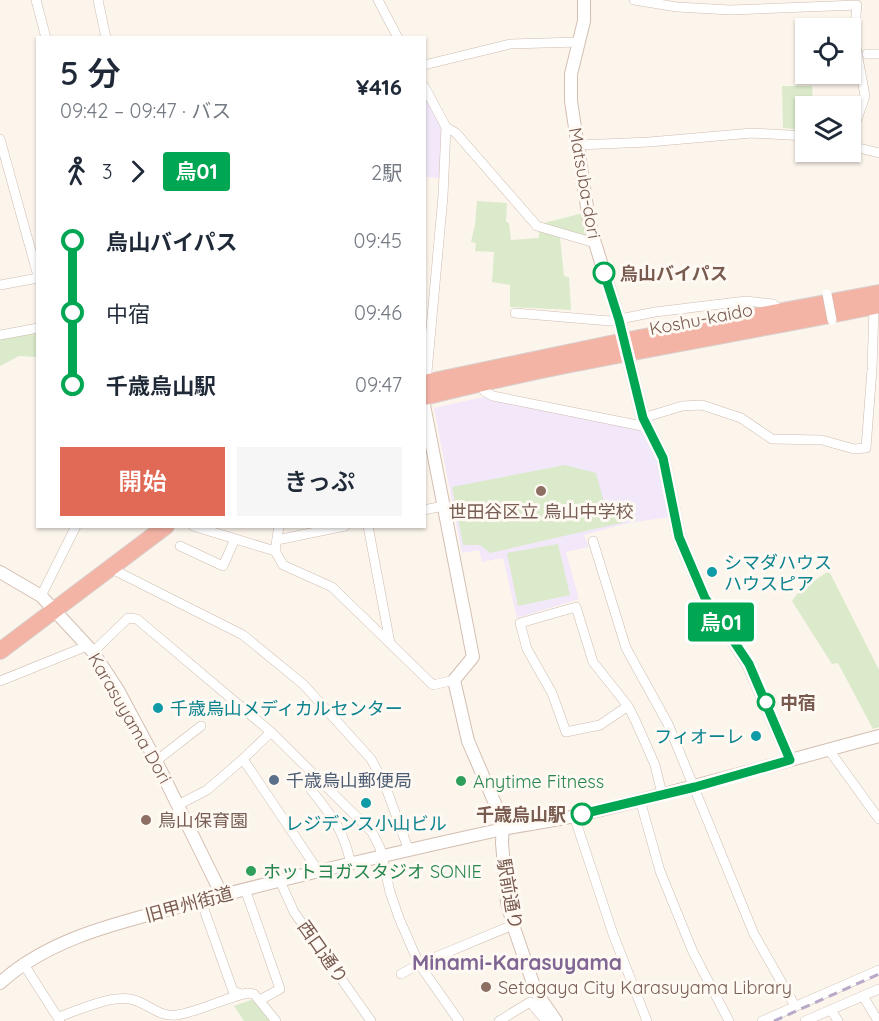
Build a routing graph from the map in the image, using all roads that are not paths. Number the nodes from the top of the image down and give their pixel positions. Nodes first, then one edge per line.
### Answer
1 (36, 0) edge
2 (98, 0) edge
3 (378, 0) edge
4 (585, 0) edge
5 (634, 0) edge
6 (45, 36) edge
7 (106, 36) edge
8 (397, 36) edge
9 (579, 42) junction
10 (867, 54) dead end
11 (879, 54) edge
12 (426, 65) edge
13 (426, 90) edge
14 (861, 108) edge
15 (446, 127) junction
16 (795, 135) edge
17 (0, 138) edge
18 (578, 145) junction
19 (861, 148) edge
20 (879, 153) edge
21 (10, 180) junction
22 (0, 182) edge
23 (595, 243) junction
24 (36, 270) edge
25 (36, 277) edge
26 (0, 285) edge
27 (827, 294) dead end
28 (429, 297) edge
29 (878, 302) edge
30 (782, 312) junction
31 (515, 313) dead end
32 (619, 320) junction
33 (832, 320) dead end
34 (36, 328) edge
35 (0, 335) edge
36 (626, 347) junction
37 (426, 365) edge
38 (480, 383) junction
39 (426, 388) edge
40 (426, 388) edge
41 (426, 416) edge
42 (645, 422) junction
43 (443, 506) junction
44 (426, 510) edge
45 (75, 528) edge
46 (145, 528) edge
47 (163, 528) edge
48 (199, 528) edge
49 (279, 528) edge
50 (335, 528) edge
51 (368, 528) edge
52 (235, 539) junction
53 (277, 540) junction
54 (593, 541) dead end
55 (180, 546) dead end
56 (275, 551) junction
57 (110, 568) junction
58 (0, 572) edge
59 (47, 603) junction
60 (0, 639) edge
61 (390, 643) junction
62 (90, 649) junction
63 (0, 651) edge
64 (454, 680) junction
65 (0, 681) edge
66 (627, 706) junction
67 (201, 726) dead end
68 (271, 732) junction
69 (879, 736) edge
70 (829, 750) junction
71 (243, 759) junction
72 (790, 760) junction
73 (156, 761) junction
74 (695, 787) junction
75 (311, 790) dead end
76 (662, 794) junction
77 (639, 800) junction
78 (178, 805) junction
79 (574, 816) junction
80 (879, 819) edge
81 (502, 830) junction
82 (409, 850) junction
83 (381, 857) junction
84 (351, 864) junction
85 (319, 872) junction
86 (280, 881) junction
87 (244, 889) junction
88 (222, 895) junction
89 (201, 901) junction
90 (513, 925) junction
91 (23, 963) junction
92 (419, 964) junction
93 (879, 970) edge
94 (401, 974) dead end
95 (1, 979) edge
96 (879, 989) edge
97 (241, 994) junction
98 (863, 996) junction
99 (260, 1000) junction
100 (795, 1006) junction
101 (831, 1010) junction
102 (59, 1019) edge
103 (276, 1021) edge
104 (371, 1021) edge
105 (459, 1021) edge
106 (499, 1021) edge
107 (546, 1021) edge
108 (556, 1021) edge
109 (647, 1021) edge
110 (729, 1021) edge
111 (762, 1021) edge
112 (805, 1021) edge
113 (838, 1021) edge
114 (878, 1021) edge

1 - 6 street
2 - 7 street
3 - 8 street
4 - 9 street, Matsuba-dori
5 - 14 street
9 - 12 street
9 - 18 street, Matsuba-dori
10 - 11 street
13 - 15 street
15 - 23 street
15 - 28 street
16 - 18 street
17 - 21 street
18 - 23 street, Matsuba-dori
19 - 20 street
21 - 22 street
21 - 24 street
23 - 32 street, Matsuba-dori
25 - 26 street
27 - 33 street, bridge
28 - 37 street
29 - 30 highway, Koshu-kaido
29 - 36 highway, Koshu-kaido
29 - 42 street
30 - 32 street
30 - 36 highway, Koshu-kaido
31 - 32 street
32 - 36 street, Matsuba-dori
34 - 35 street
36 - 38 highway, Koshu-kaido
36 - 39 highway, Koshu-kaido
36 - 42 street, Matsuba-dori
38 - 40 highway, Koshu-kaido
38 - 42 street
41 - 43 street
42 - 72 street, Matsuba-dori
43 - 44 street
43 - 64 street
45 - 59 street
46 - 59 highway
47 - 57 highway
48 - 52 street
49 - 53 street
50 - 53 street
51 - 61 street
52 - 55 street
52 - 56 street
53 - 56 street
54 - 74 street
56 - 61 street
57 - 59 highway
57 - 82 street
58 - 59 street, Karasuyama Dori
59 - 60 highway
59 - 62 street, Karasuyama Dori
59 - 63 highway
61 - 64 street
62 - 65 street
62 - 68 street
62 - 73 street, Karasuyama Dori
64 - 81 street, 駅前通り
66 - 66 street
66 - 76 street
67 - 73 street
68 - 71 street
68 - 83 street
69 - 70 street, 旧甲州街道
70 - 72 street, 旧甲州街道
70 - 80 street
71 - 78 street
71 - 85 street
72 - 74 street, 旧甲州街道
73 - 78 street, Karasuyama Dori
74 - 76 street, 旧甲州街道
74 - 100 street
75 - 84 street
76 - 77 street, 旧甲州街道
77 - 79 street, 旧甲州街道
77 - 110 street
78 - 88 street, Karasuyama Dori
79 - 81 street, 旧甲州街道
79 - 109 street
81 - 82 street, 旧甲州街道
81 - 90 street, 駅前通り
82 - 83 street, 旧甲州街道
83 - 84 street, 旧甲州街道
83 - 92 street
84 - 85 street, 旧甲州街道
85 - 86 street, 旧甲州街道
86 - 87 street, 旧甲州街道
86 - 104 street, 西口通り
87 - 88 street, 旧甲州街道
87 - 99 street
88 - 89 street, 旧甲州街道
89 - 91 street, 旧甲州街道
89 - 97 street
90 - 92 street
90 - 108 street, 駅前通り
91 - 95 street, 旧甲州街道
91 - 102 street
92 - 94 street
92 - 105 street
93 - 100 street
96 - 98 street
97 - 99 street
97 - 102 street
98 - 101 street
98 - 114 street
99 - 103 street
100 - 111 street
101 - 112 street
101 - 113 street
106 - 107 street

